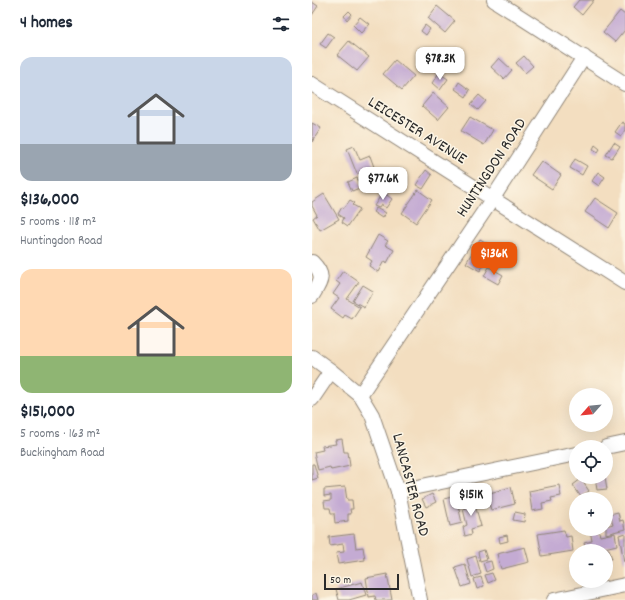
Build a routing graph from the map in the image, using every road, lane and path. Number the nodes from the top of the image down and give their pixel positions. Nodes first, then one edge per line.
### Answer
1 (494, 0) edge
2 (584, 57) junction
3 (312, 84) edge
4 (625, 84) edge
5 (493, 198) junction
6 (312, 262) edge
7 (625, 283) edge
8 (312, 296) edge
9 (312, 357) edge
10 (331, 371) junction
11 (360, 396) junction
12 (312, 399) edge
13 (625, 443) edge
14 (613, 446) edge
15 (569, 455) edge
16 (398, 491) junction
17 (625, 585) edge
18 (420, 600) edge
19 (554, 600) edge

1 - 2 street
2 - 4 street
2 - 5 street, HUNTINGDON ROAD
3 - 5 street, LEICESTER AVENUE
5 - 7 street, LEICESTER AVENUE
5 - 11 street, HUNTINGDON ROAD
6 - 8 street
9 - 10 street, LANCASTER ROAD
10 - 11 street, LANCASTER ROAD
10 - 12 street
11 - 16 street, LANCASTER ROAD
13 - 14 street
15 - 16 street
16 - 18 street, LANCASTER ROAD
17 - 19 street

